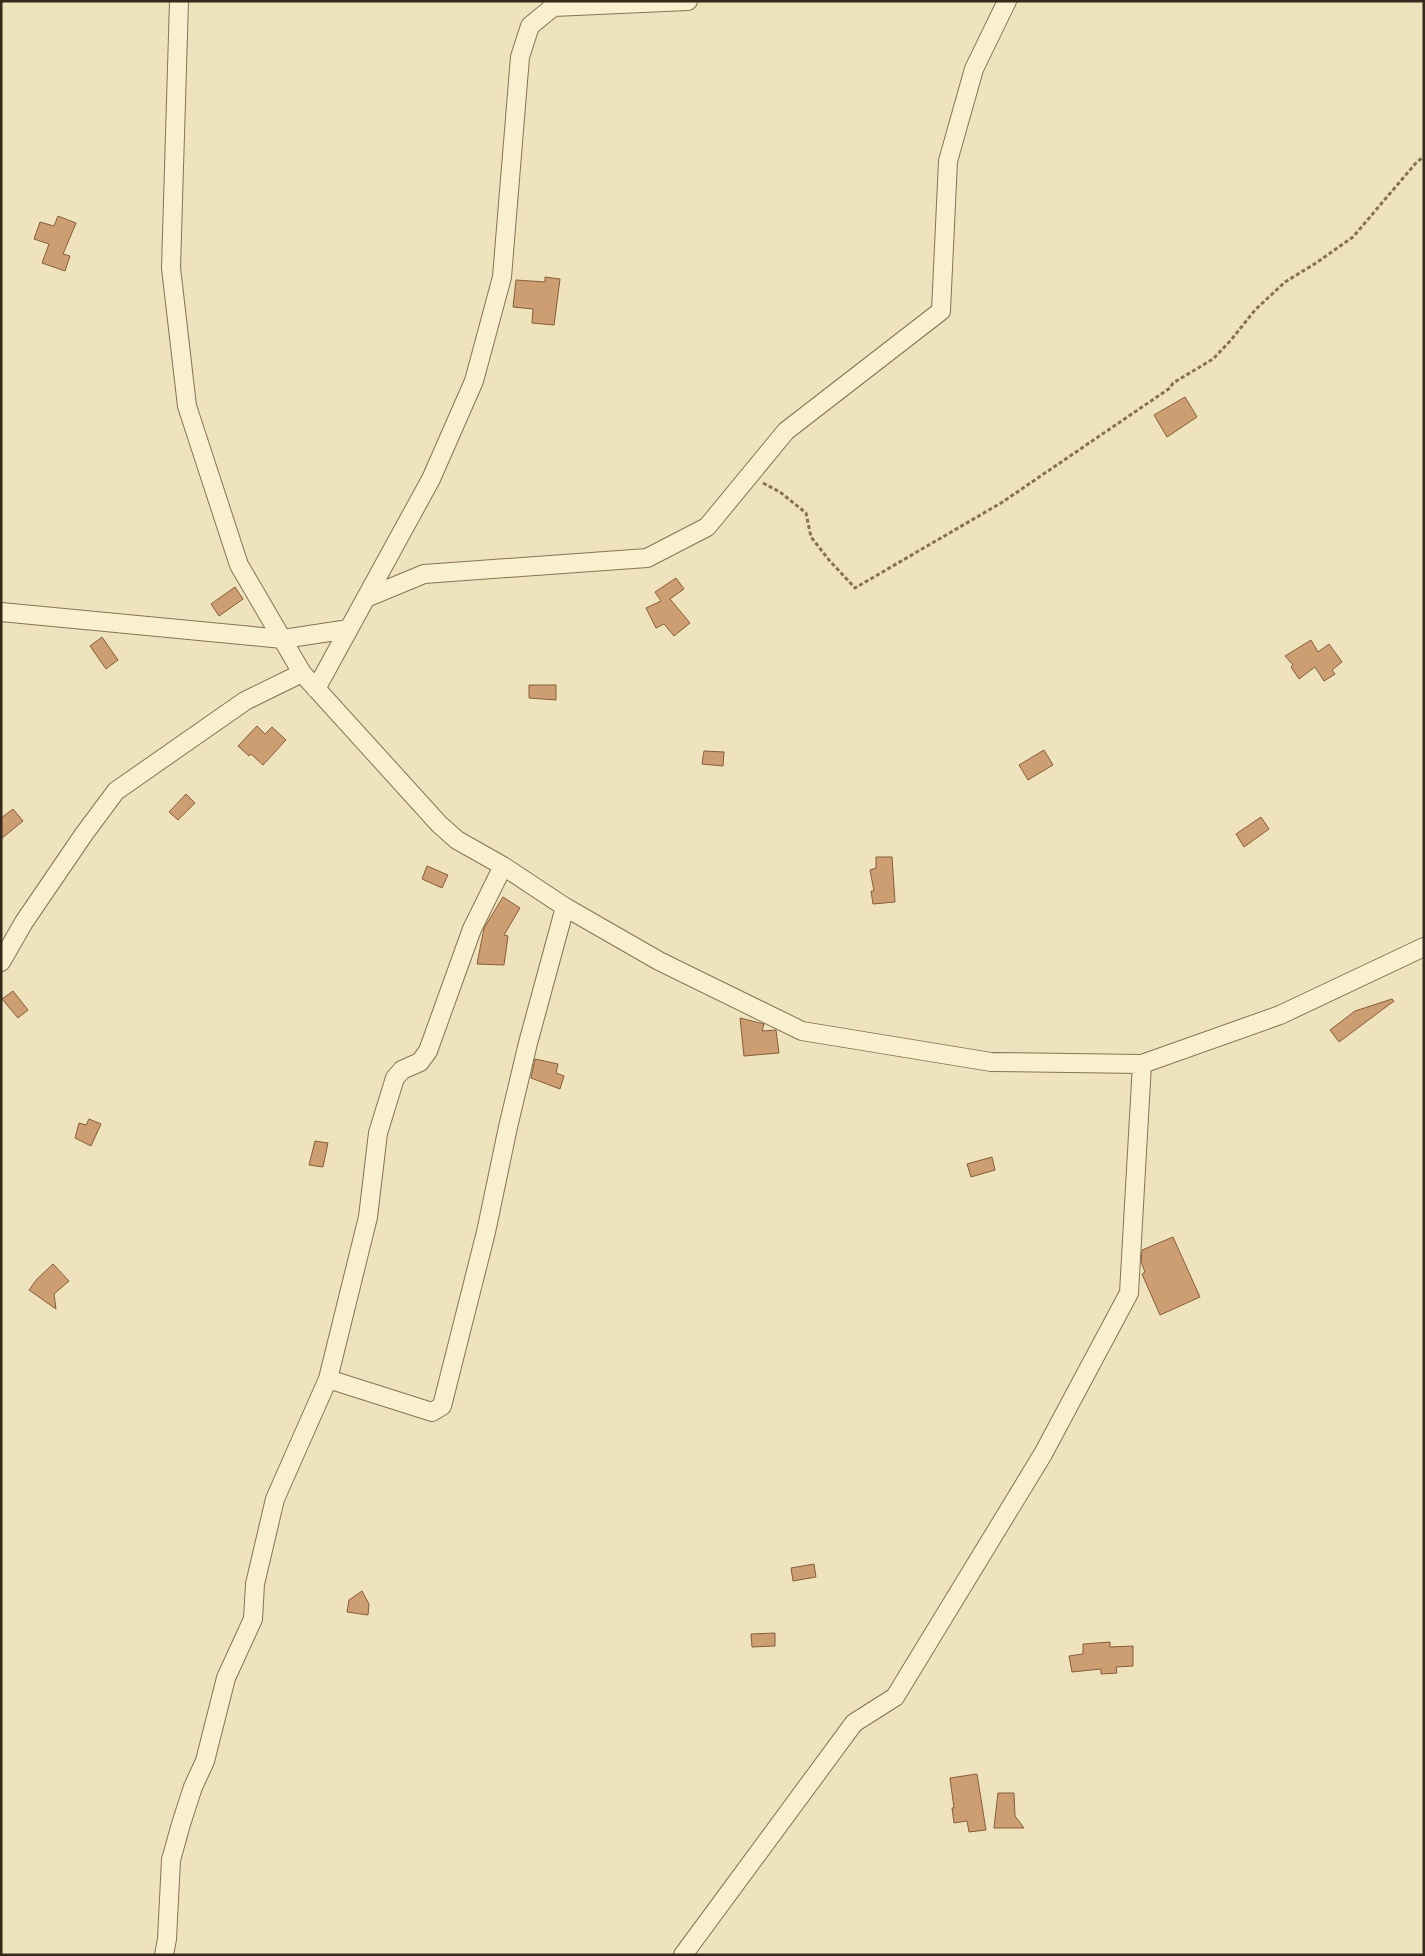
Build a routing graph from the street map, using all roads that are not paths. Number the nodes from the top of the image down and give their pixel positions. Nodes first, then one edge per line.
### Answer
1 (179, 1) edge
2 (688, 1) edge
3 (1007, 1) edge
4 (366, 598) junction
5 (1, 612) edge
6 (349, 628) junction
7 (283, 639) junction
8 (302, 673) junction
9 (316, 689) junction
10 (503, 866) junction
11 (565, 908) junction
12 (1424, 947) edge
13 (1, 962) edge
14 (1142, 1064) junction
15 (328, 1380) junction
16 (164, 1955) edge
17 (683, 1955) edge

1 - 7 street
2 - 4 street
3 - 4 street
4 - 6 street
5 - 7 street
6 - 7 street
6 - 9 street
7 - 8 street
8 - 9 street
8 - 13 street
9 - 10 street
10 - 11 street
10 - 15 street
11 - 14 street
11 - 15 street
12 - 14 street
14 - 17 street
15 - 16 street

